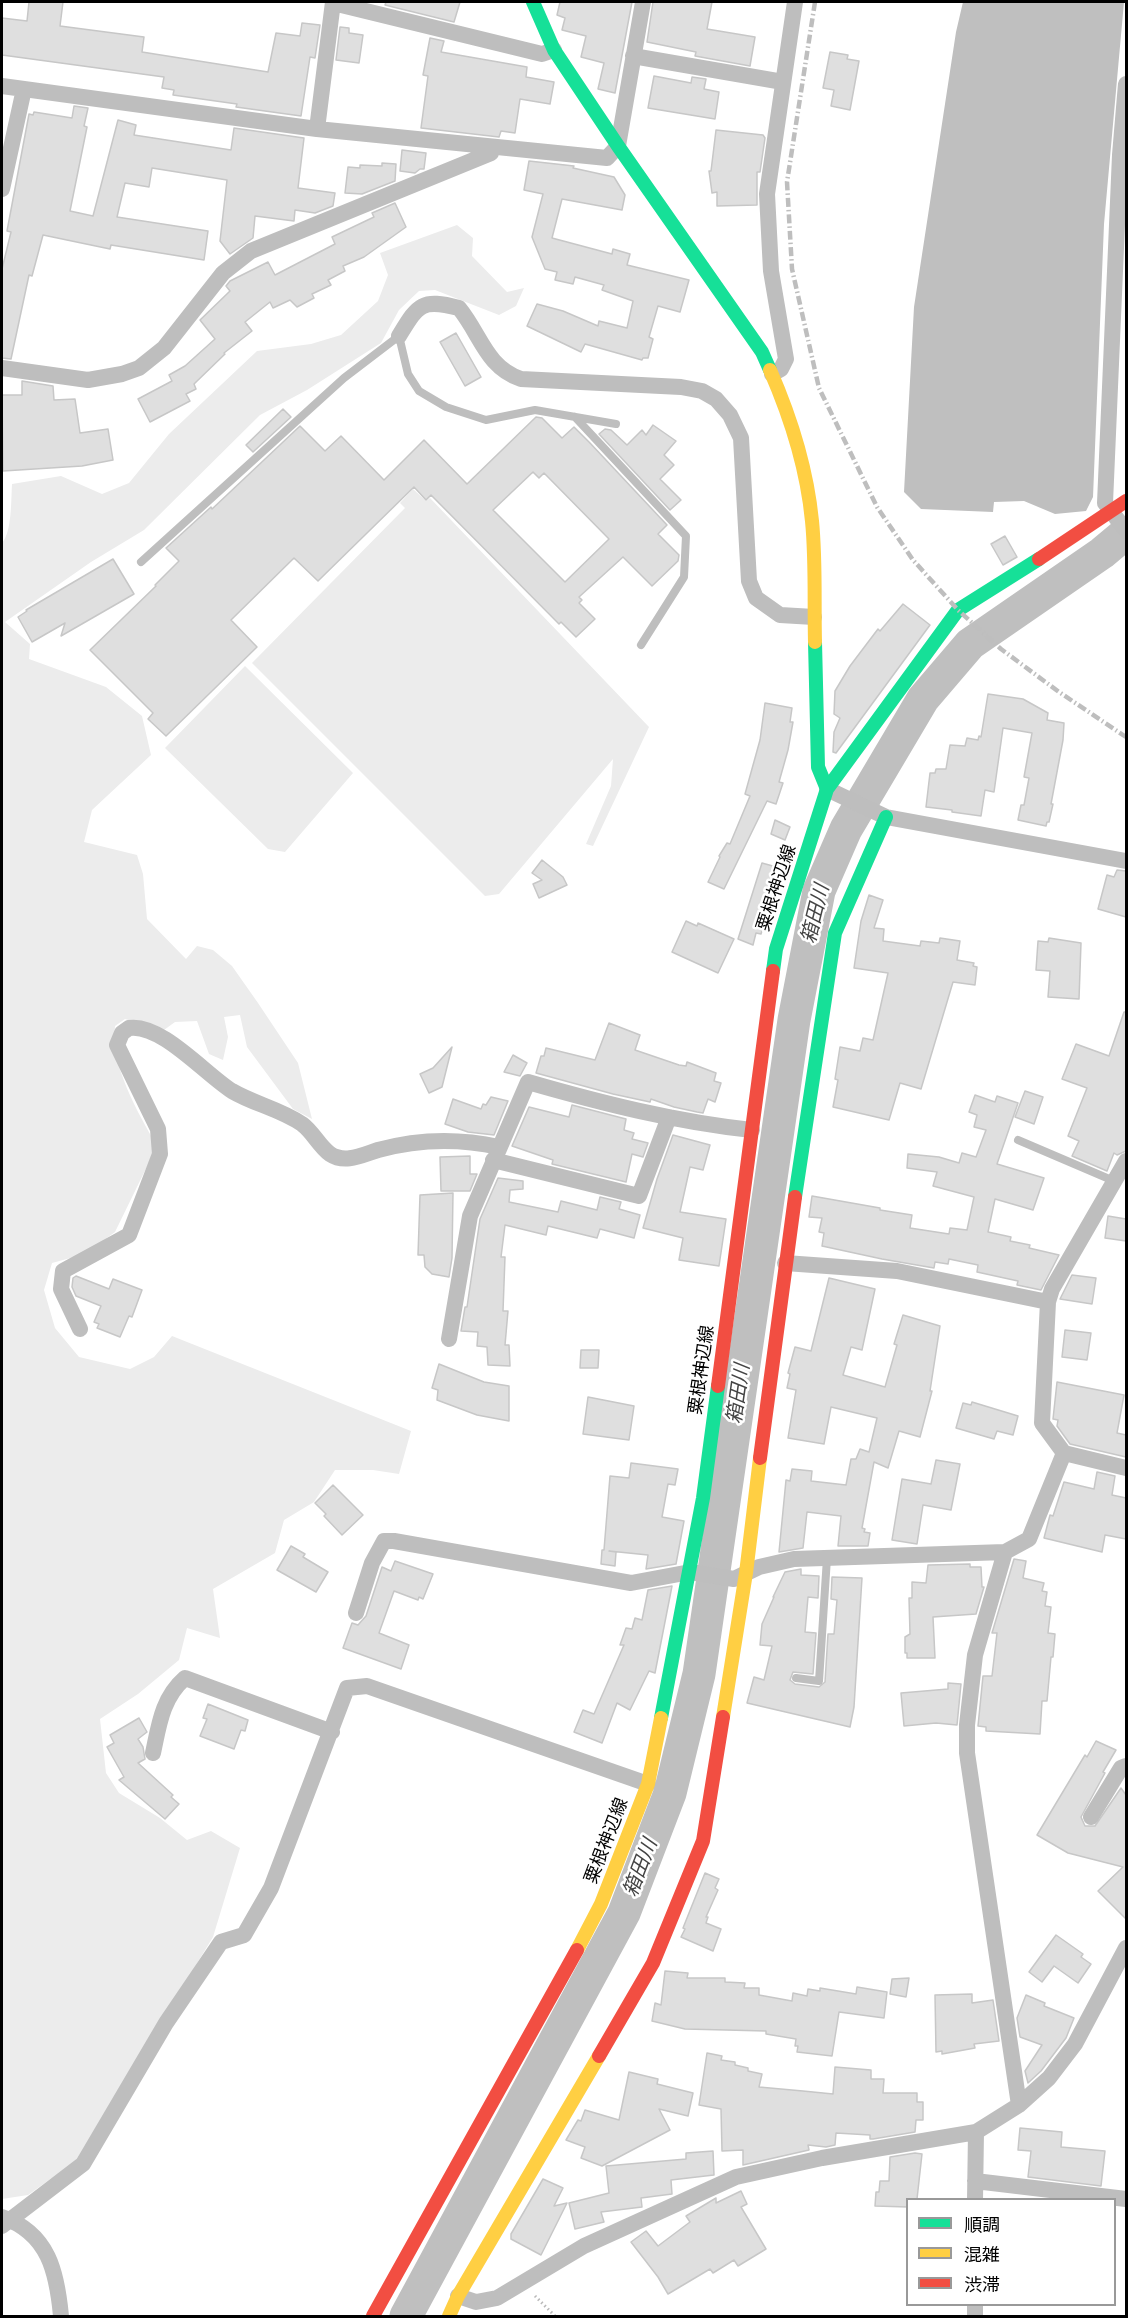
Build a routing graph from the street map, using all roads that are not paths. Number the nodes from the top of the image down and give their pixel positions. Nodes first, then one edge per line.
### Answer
1 (333, 2) edge
2 (533, 2) edge
3 (643, 2) edge
4 (795, 2) edge
5 (554, 50) junction
6 (633, 56) junction
7 (783, 82) junction
8 (1126, 84) edge
9 (2, 86) edge
10 (24, 89) junction
11 (317, 129) junction
12 (618, 146) junction
13 (492, 148) junction
14 (2, 189) edge
15 (1120, 308) edge
16 (399, 336) junction
17 (2, 368) edge
18 (772, 374) junction
19 (575, 417) junction
20 (616, 424) dead end
21 (1126, 501) edge
22 (1113, 514) junction
23 (1126, 531) edge
24 (141, 562) dead end
25 (814, 618) junction
26 (641, 645) dead end
27 (831, 791) junction
28 (882, 816) junction
29 (1126, 861) edge
30 (669, 1117) junction
31 (752, 1130) junction
32 (1018, 1140) dead end
33 (496, 1153) junction
34 (1126, 1161) edge
35 (1114, 1181) junction
36 (785, 1263) junction
37 (1048, 1302) junction
38 (80, 1329) dead end
39 (449, 1339) dead end
40 (1064, 1453) junction
41 (1126, 1468) edge
42 (1005, 1552) junction
43 (827, 1558) junction
44 (693, 1573) junction
45 (740, 1576) junction
46 (356, 1613) dead end
47 (796, 1678) dead end
48 (332, 1732) junction
49 (153, 1753) dead end
50 (1126, 1766) edge
51 (648, 1784) junction
52 (1091, 1817) dead end
53 (1126, 1948) edge
54 (1019, 2105) junction
55 (976, 2132) junction
56 (975, 2181) junction
57 (975, 2198) edge
58 (1126, 2199) edge
59 (4, 2221) edge
60 (458, 2296) junction
61 (61, 2316) edge
62 (373, 2316) edge
63 (449, 2316) edge

1 - 5 street
1 - 11 street
2 - 5 street
3 - 6 street
4 - 7 street
5 - 12 street
6 - 7 street
6 - 12 street
7 - 18 street
8 - 15 street
9 - 10 street
10 - 11 street
10 - 14 street
11 - 13 street
12 - 13 street
12 - 18 street
13 - 17 street
15 - 22 street
16 - 19 lane
16 - 24 lane
16 - 25 street
18 - 25 street
19 - 20 lane
19 - 26 lane
21 - 22 street, 粟根神辺線
22 - 23 street
22 - 27 street, 粟根神辺線
25 - 27 street
27 - 28 street
27 - 31 street, 粟根神辺線
28 - 29 street
28 - 36 street
30 - 31 street
30 - 33 street
30 - 33 street
31 - 44 street, 粟根神辺線
32 - 35 lane
33 - 38 street
33 - 39 street
34 - 35 street
35 - 37 street
36 - 37 street
36 - 45 street
37 - 40 street
40 - 41 street
40 - 42 street
42 - 43 street
42 - 54 street
43 - 45 street
43 - 47 lane
44 - 45 street
44 - 46 street
44 - 51 street, 粟根神辺線
45 - 60 street
48 - 49 street
48 - 51 street
48 - 59 street
50 - 52 street
51 - 62 street, 粟根神辺線
53 - 54 street
54 - 55 street
55 - 56 street
55 - 60 street
56 - 57 street
56 - 58 street
59 - 61 street
60 - 63 street

